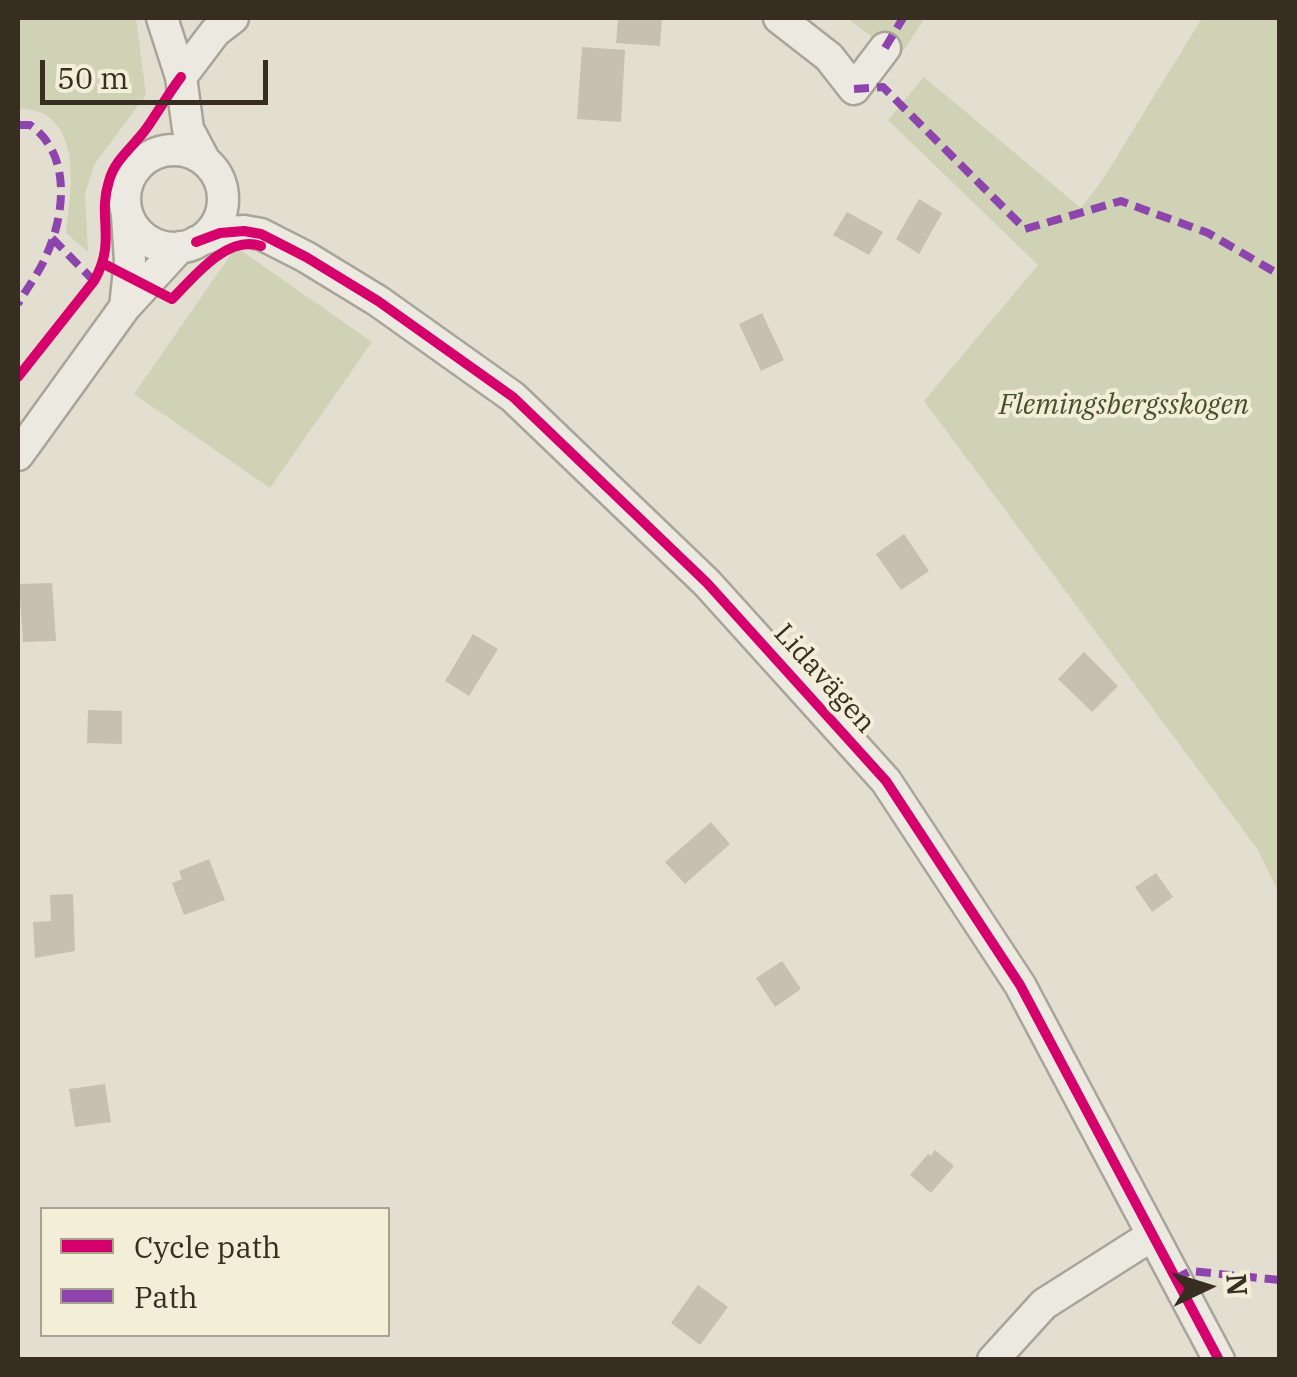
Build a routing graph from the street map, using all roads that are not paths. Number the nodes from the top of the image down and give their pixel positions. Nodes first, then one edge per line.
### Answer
1 (162, 18) edge
2 (232, 18) edge
3 (779, 18) edge
4 (885, 48) dead end
5 (182, 90) junction
6 (162, 151) junction
7 (213, 173) junction
8 (127, 215) junction
9 (261, 234) junction
10 (188, 245) junction
11 (124, 307) junction
12 (18, 455) edge
13 (1151, 1236) junction
14 (993, 1360) edge
15 (1219, 1360) edge

1 - 5 street, Lidavägen
2 - 5 street
3 - 4 street
5 - 6 street
5 - 7 street, Lidavägen
6 - 7 street
6 - 8 street
7 - 9 street, Lidavägen
7 - 10 street
8 - 10 street
8 - 11 street
9 - 10 street, Lidavägen
9 - 13 street, Lidavägen
10 - 11 street
11 - 12 street
13 - 14 street
13 - 15 street, Lidavägen

